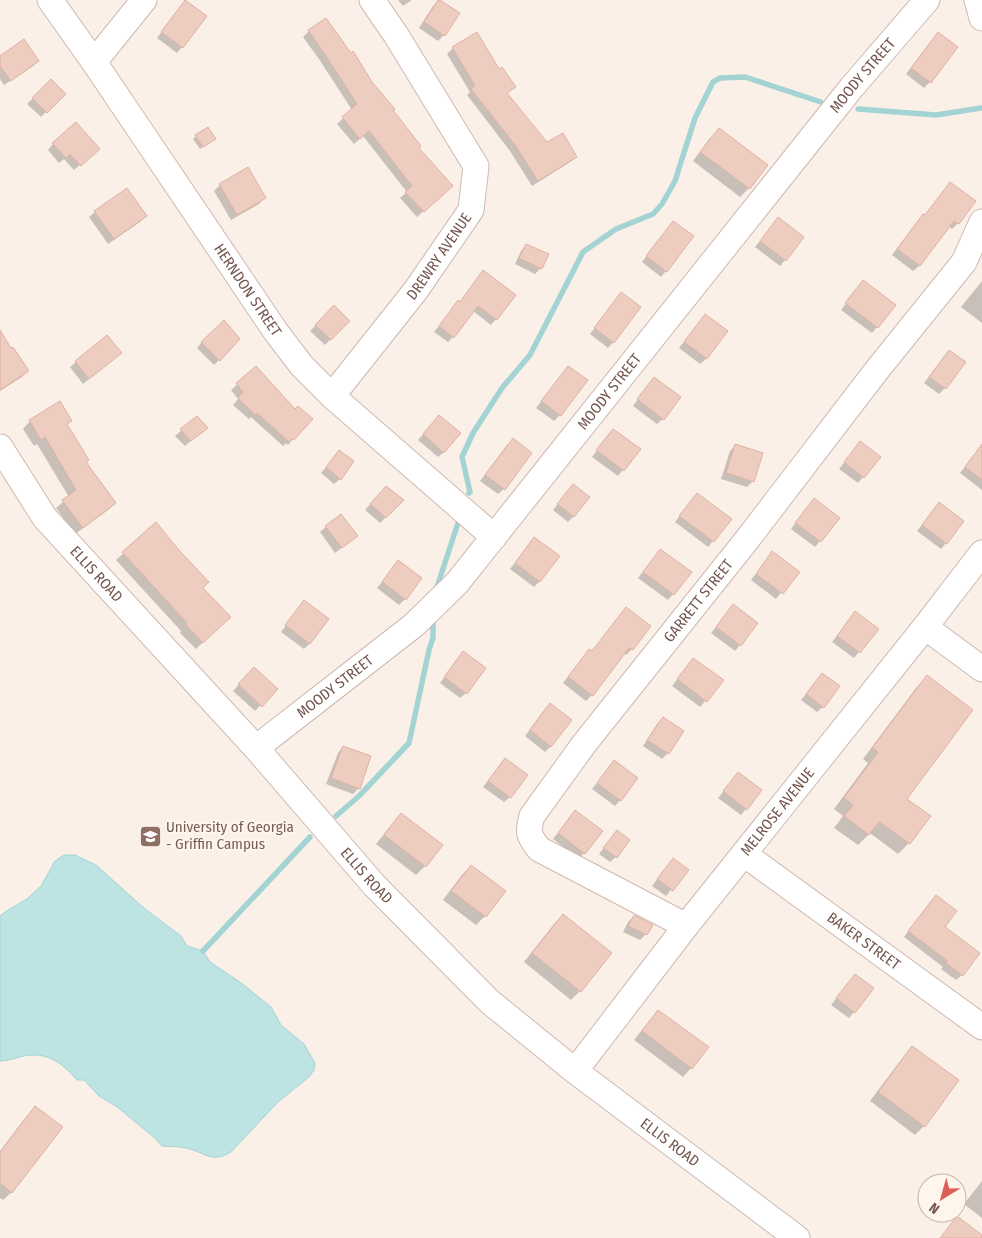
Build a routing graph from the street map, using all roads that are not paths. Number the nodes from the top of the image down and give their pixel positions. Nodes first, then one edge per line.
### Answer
1 (50, 0) edge
2 (144, 0) edge
3 (372, 0) edge
4 (927, 0) edge
5 (977, 0) edge
6 (982, 18) edge
7 (94, 62) junction
8 (982, 222) edge
9 (332, 396) junction
10 (0, 447) edge
11 (494, 536) junction
12 (982, 554) edge
13 (925, 627) junction
14 (982, 669) edge
15 (256, 748) junction
16 (744, 854) junction
17 (686, 926) junction
18 (982, 1027) edge
19 (575, 1071) junction
20 (797, 1238) edge

1 - 7 street, HERNDON STREET
2 - 7 street
3 - 9 street, DREWRY AVENUE
4 - 11 street, MOODY STREET
5 - 6 street
7 - 9 street, HERNDON STREET
8 - 17 street, GARRETT STREET
9 - 11 street, HERNDON STREET
10 - 15 street, ELLIS ROAD
11 - 15 street, MOODY STREET
12 - 13 street, MELROSE AVENUE
13 - 14 street
13 - 16 street, MELROSE AVENUE
15 - 19 street, ELLIS ROAD
16 - 17 street, MELROSE AVENUE
16 - 18 street, BAKER STREET
17 - 19 street, MELROSE AVENUE
19 - 20 street, ELLIS ROAD

